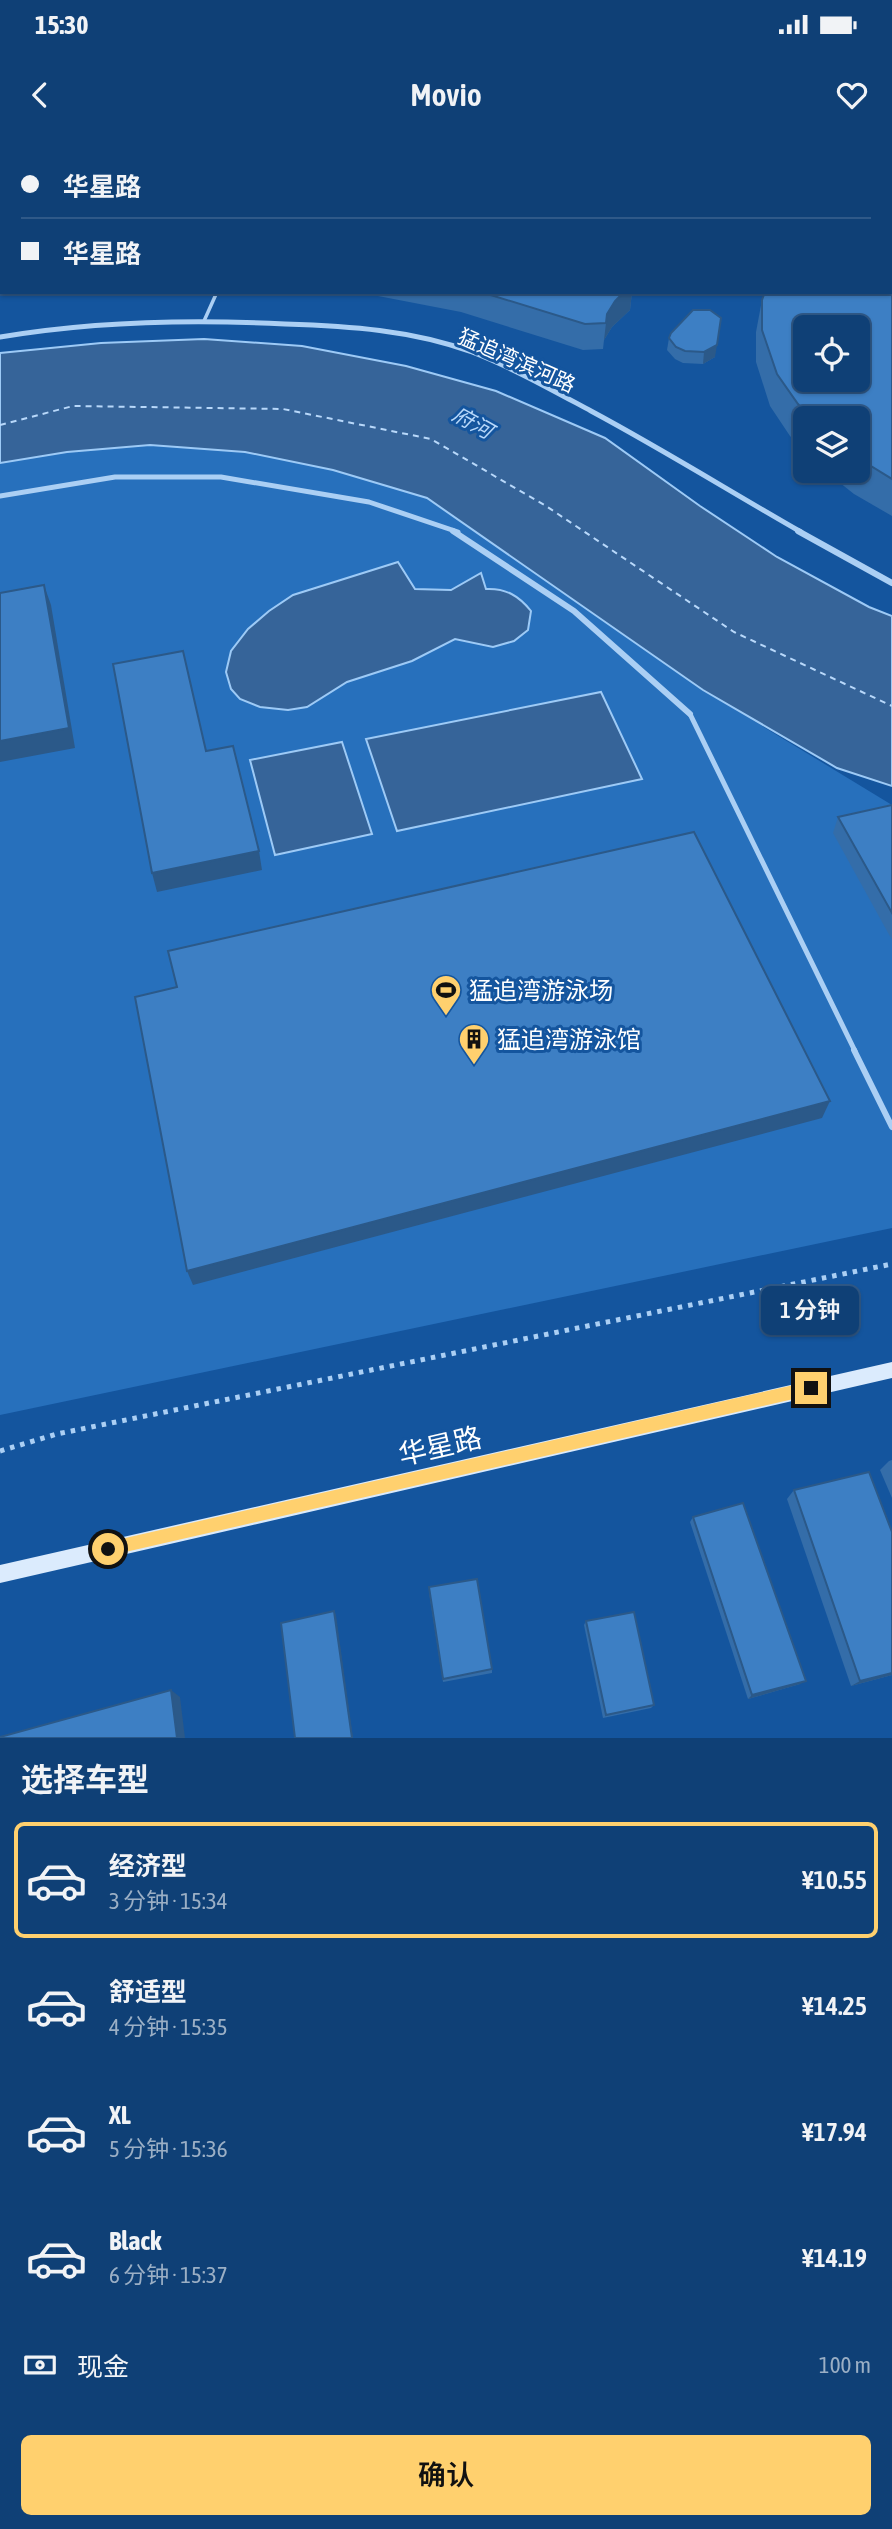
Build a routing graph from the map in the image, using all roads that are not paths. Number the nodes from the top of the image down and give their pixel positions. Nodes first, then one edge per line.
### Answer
1 (216, 294) edge
2 (204, 321) junction
3 (0, 337) edge
4 (0, 496) edge
5 (892, 583) edge
6 (690, 715) joint
7 (892, 1127) edge
8 (892, 1370) edge
9 (0, 1574) edge

1 - 2 lane
2 - 3 street, 猛追湾滨河路
2 - 5 street, 猛追湾滨河路
4 - 6 street
6 - 7 lane
8 - 9 street, 华星路

